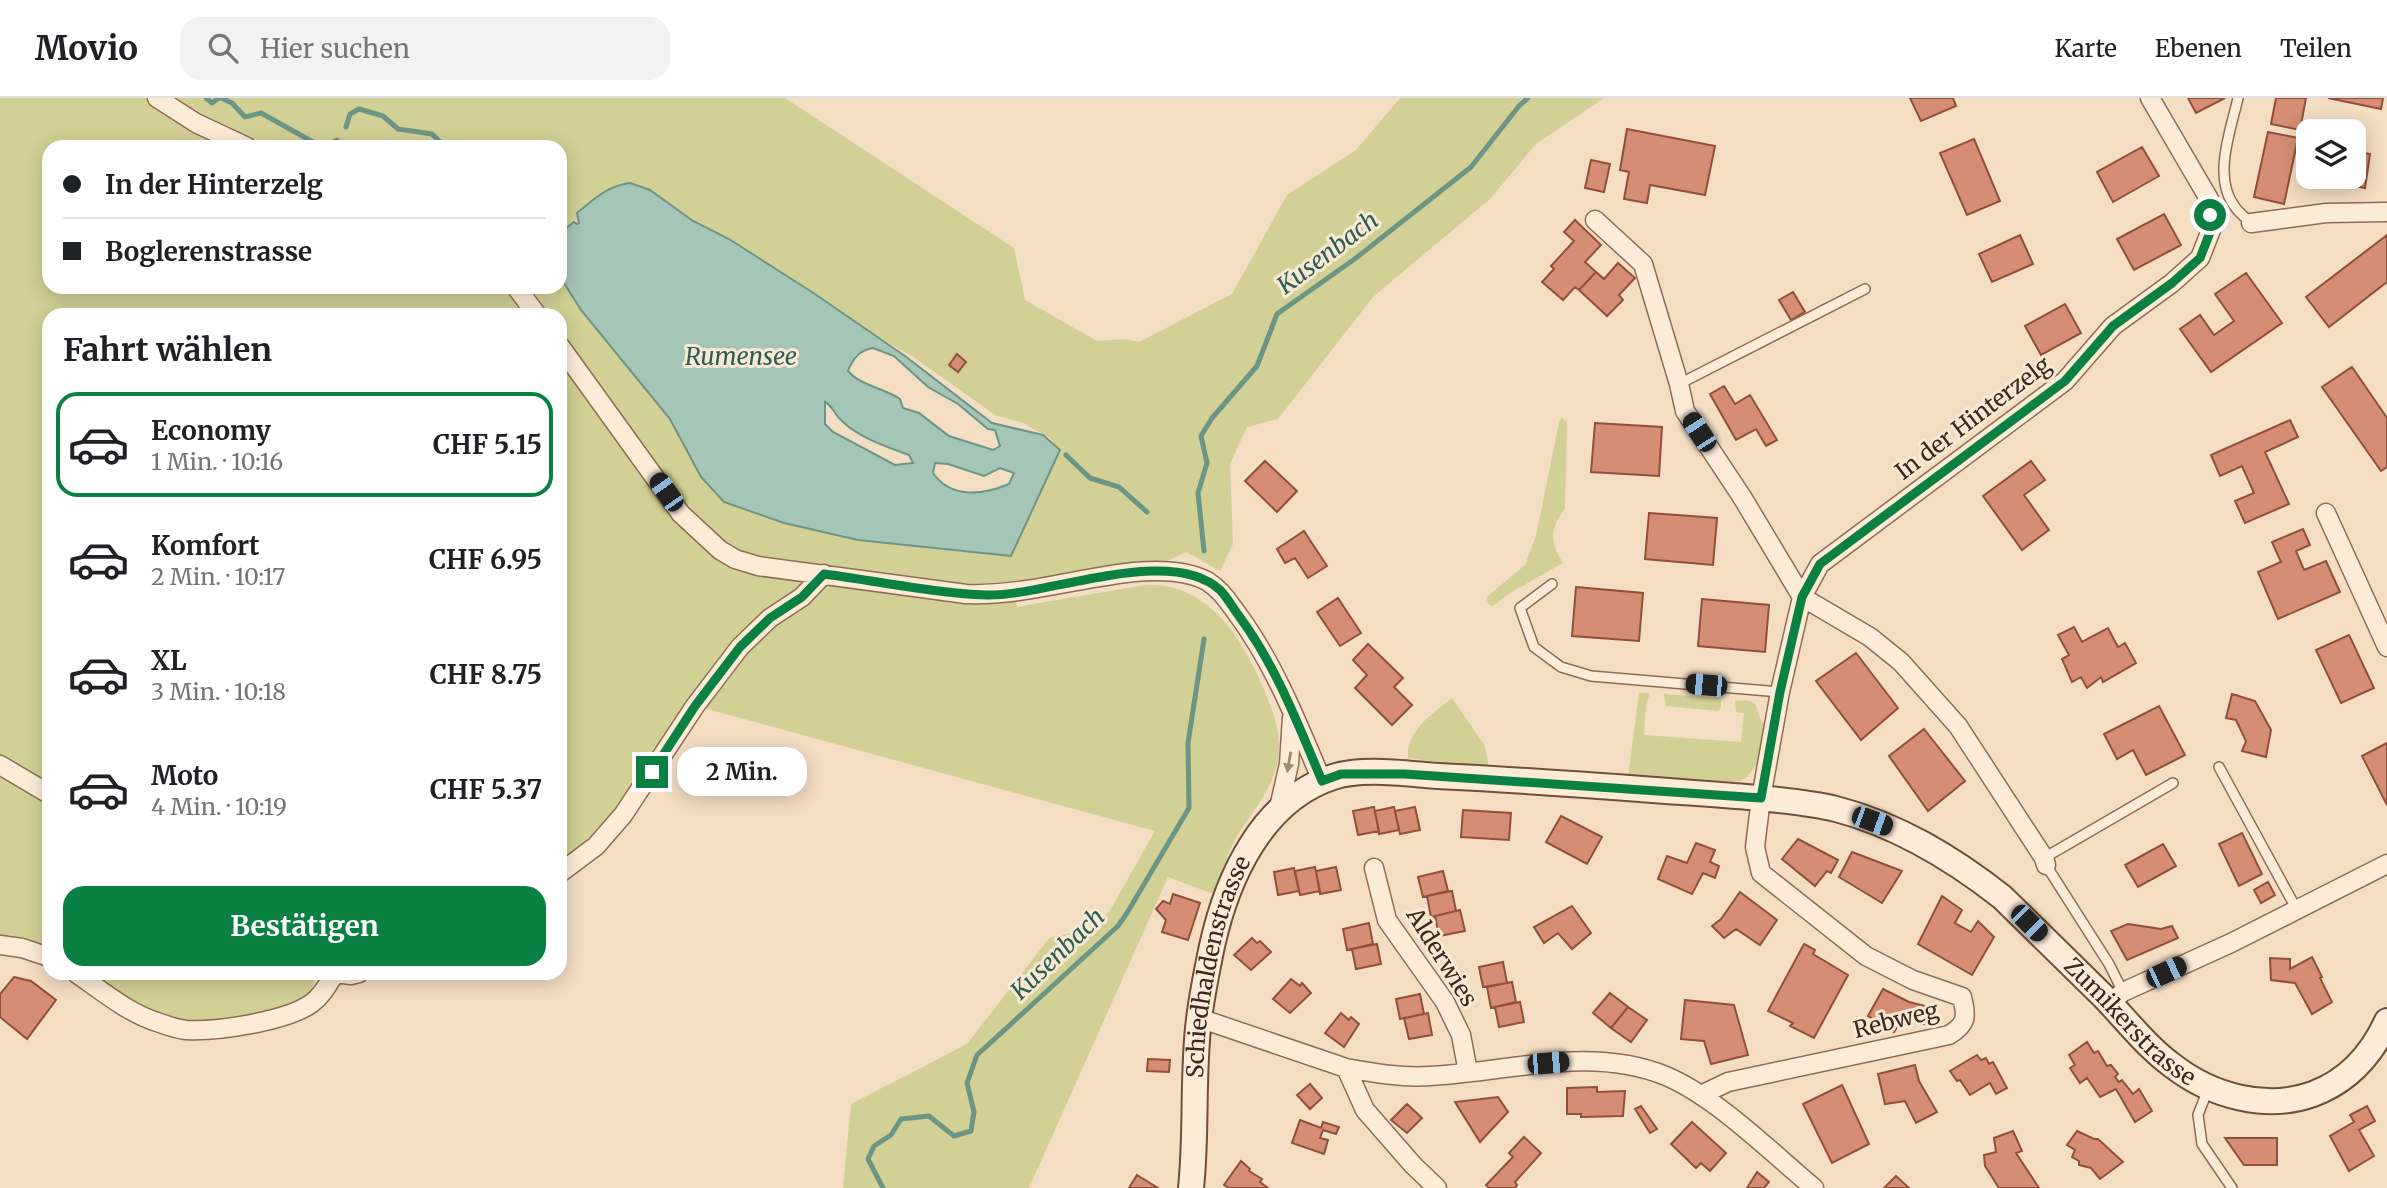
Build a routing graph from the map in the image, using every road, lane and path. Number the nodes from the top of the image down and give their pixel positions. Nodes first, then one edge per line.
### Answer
1 (157, 98) edge
2 (2150, 98) edge
3 (2238, 98) edge
4 (232, 140) edge
5 (2387, 212) edge
6 (1595, 219) dead end
7 (2251, 222) joint
8 (1865, 289) dead end
9 (567, 356) edge
10 (1679, 384) junction
11 (2326, 513) dead end
12 (824, 574) junction
13 (1552, 584) dead end
14 (1802, 597) junction
15 (2387, 648) edge
16 (1780, 692) junction
17 (1292, 710) junction
18 (0, 765) edge
19 (2219, 767) dead end
20 (1322, 781) junction
21 (2173, 783) dead end
22 (42, 790) edge
23 (1761, 798) junction
24 (1278, 812) junction
25 (2045, 861) junction
26 (2387, 864) edge
27 (567, 868) edge
28 (1374, 868) dead end
29 (2297, 910) junction
30 (0, 945) edge
31 (42, 955) edge
32 (87, 980) edge
33 (330, 980) edge
34 (2116, 998) junction
35 (1199, 1018) junction
36 (2387, 1021) edge
37 (1346, 1068) junction
38 (1468, 1072) junction
39 (2209, 1087) junction
40 (1701, 1096) junction
41 (1191, 1188) edge
42 (1437, 1188) edge
43 (1814, 1188) edge
44 (2232, 1188) edge

1 - 4 street
2 - 14 street, In der Hinterzelg
3 - 7 lane
5 - 7 street
6 - 10 street
8 - 10 lane
9 - 12 street
10 - 14 street
11 - 15 street
12 - 17 street
12 - 27 street
13 - 16 lane
14 - 16 street, Rebweg
14 - 25 street
16 - 23 street, Rebweg
17 - 20 street
17 -> 24 street
18 - 22 street
19 - 29 lane
20 - 23 main road, Zumikerstrasse
20 - 24 main road, Schiedhaldenstrasse
21 - 25 lane
23 - 34 main road, Zumikerstrasse
23 - 40 street, Rebweg
24 - 35 main road, Schiedhaldenstrasse
25 - 34 lane
26 - 29 street
28 - 38 street, Alderwies
29 - 34 street
30 - 31 street
32 - 33 street
34 - 39 main road, Zumikerstrasse
35 - 37 street
35 - 41 main road, Schiedhaldenstrasse
36 - 39 main road, Zumikerstrasse
37 - 38 street
37 - 42 street
38 - 40 street
39 - 44 lane
40 - 43 street

